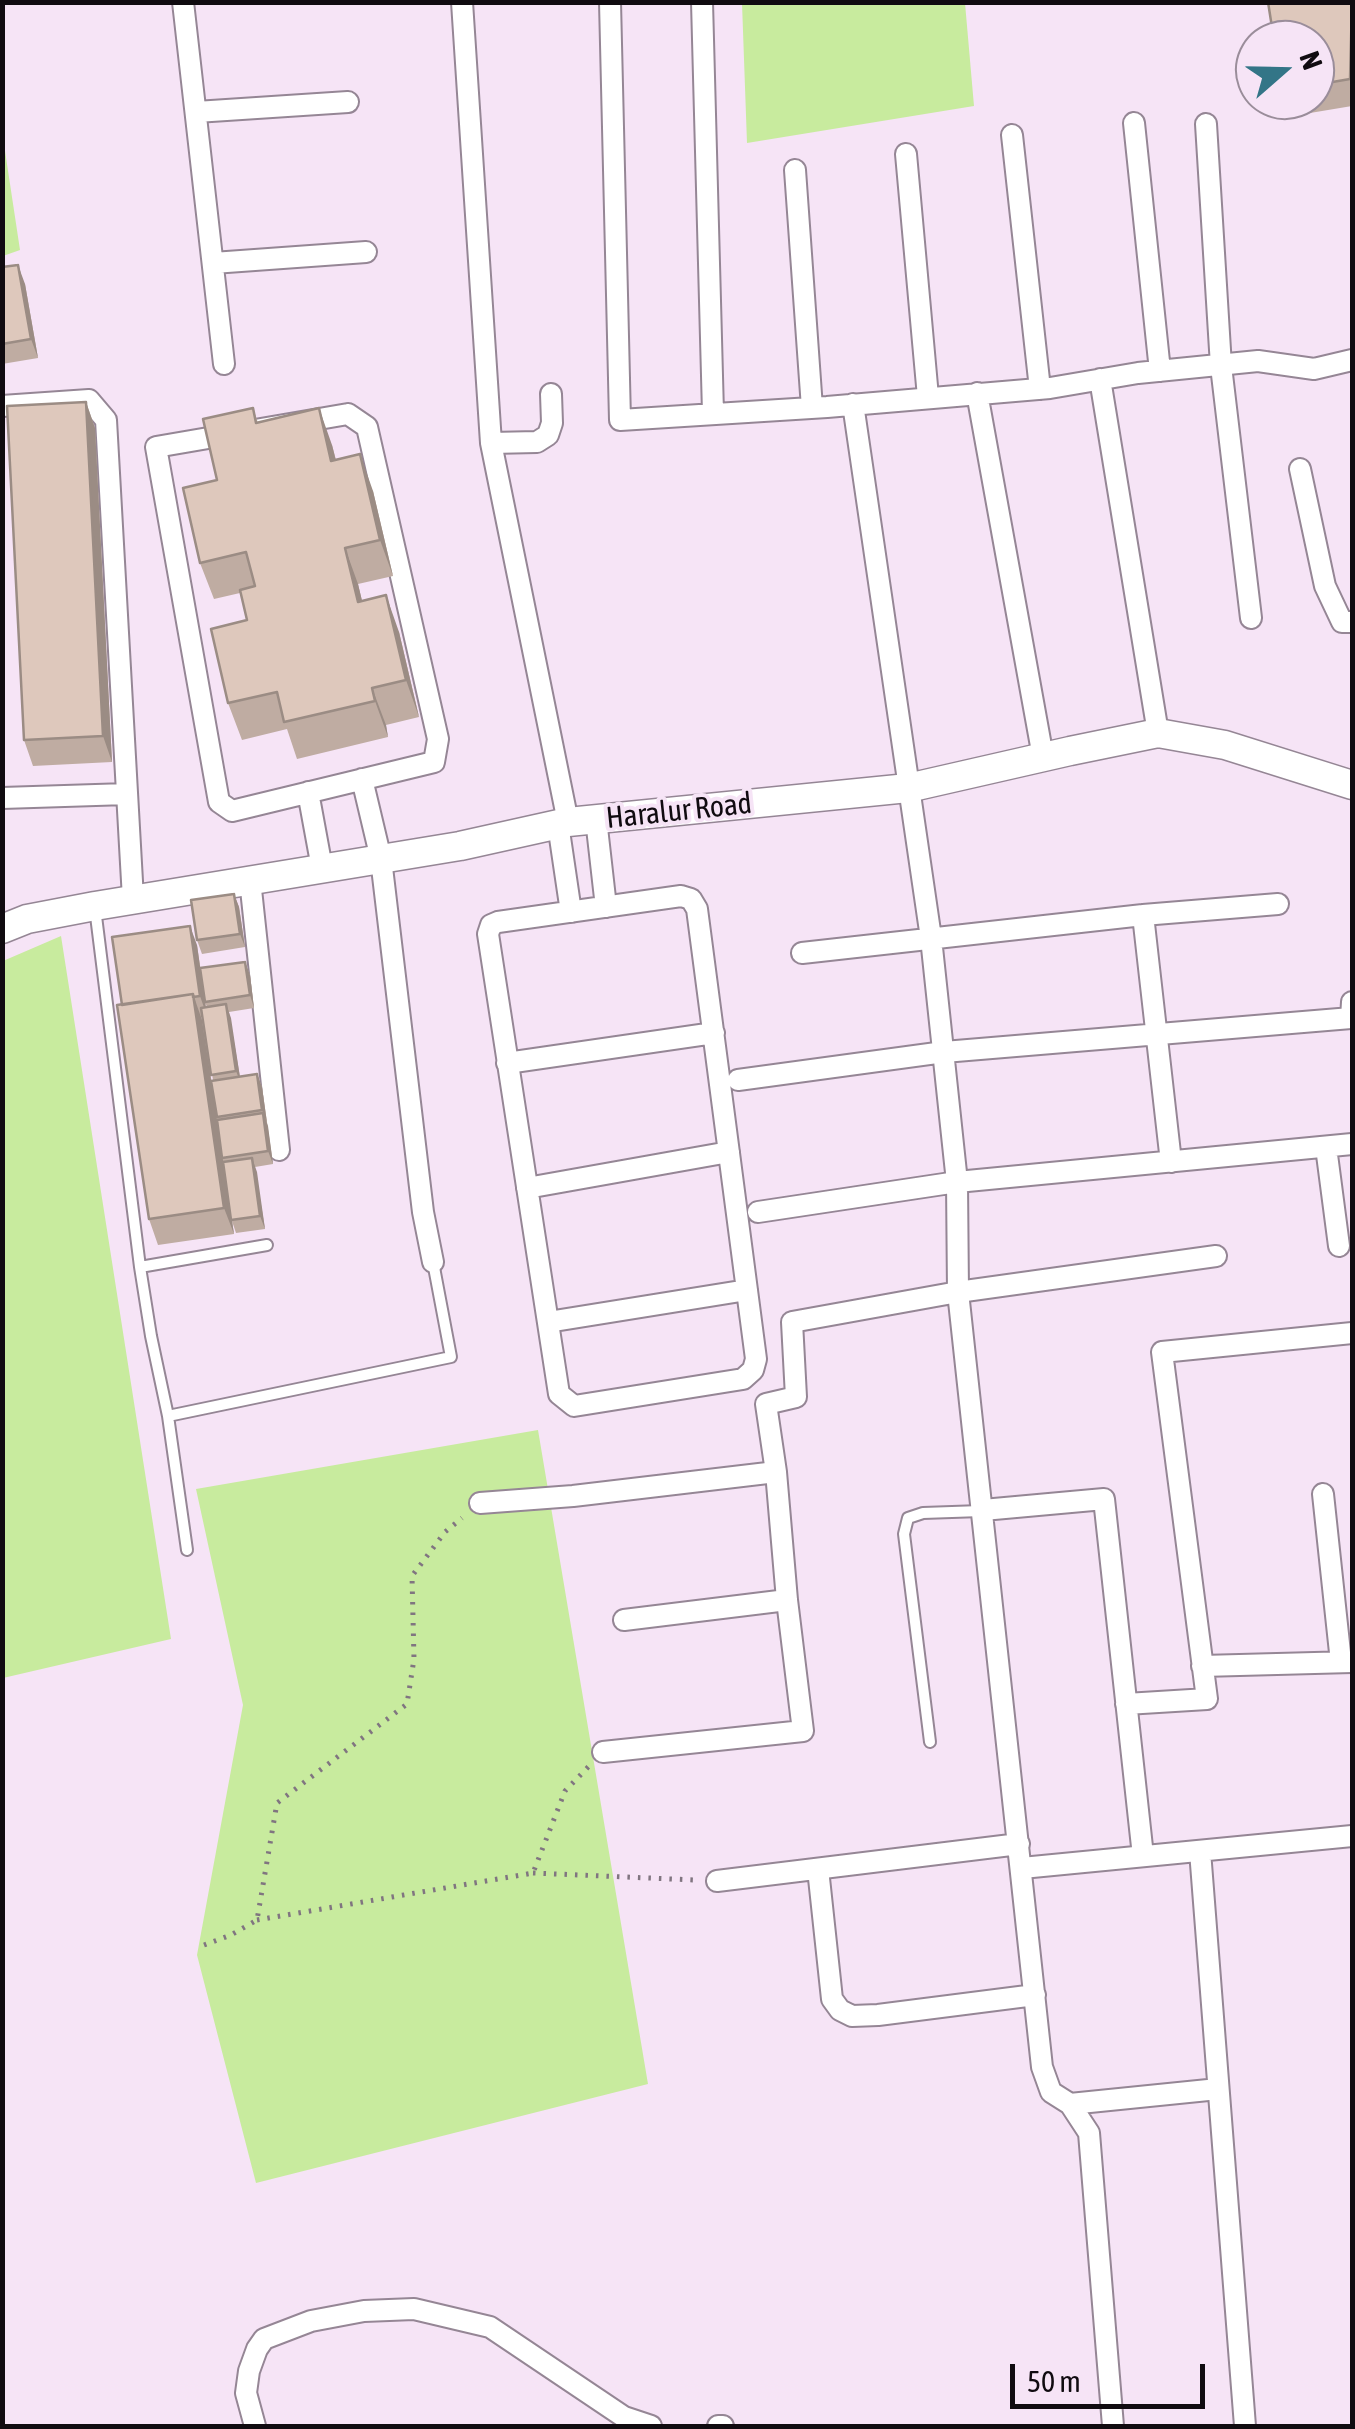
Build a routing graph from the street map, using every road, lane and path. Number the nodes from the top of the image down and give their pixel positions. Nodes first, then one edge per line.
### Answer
1 (183, 2) edge
2 (462, 2) edge
3 (610, 2) edge
4 (702, 2) edge
5 (348, 102) dead end
6 (196, 112) junction
7 (1134, 123) dead end
8 (1206, 124) dead end
9 (1012, 135) dead end
10 (906, 154) dead end
11 (795, 170) dead end
12 (366, 252) dead end
13 (212, 263) junction
14 (1352, 360) edge
15 (224, 364) dead end
16 (1221, 366) junction
17 (1160, 371) junction
18 (1100, 380) junction
19 (1040, 388) junction
20 (550, 394) dead end
21 (977, 394) junction
22 (928, 397) junction
23 (853, 404) junction
24 (2, 406) edge
25 (812, 408) junction
26 (713, 414) junction
27 (491, 443) junction
28 (1300, 468) dead end
29 (1251, 618) dead end
30 (1352, 622) edge
31 (1158, 734) junction
32 (1043, 757) junction
33 (362, 779) junction
34 (1352, 785) edge
35 (908, 788) junction
36 (308, 792) junction
37 (127, 794) junction
38 (2, 798) edge
39 (574, 821) junction
40 (381, 858) junction
41 (322, 868) junction
42 (250, 880) junction
43 (133, 899) junction
44 (1278, 904) dead end
45 (94, 906) junction
46 (606, 907) junction
47 (571, 912) junction
48 (1144, 916) junction
49 (2, 929) edge
50 (932, 938) junction
51 (802, 953) dead end
52 (1352, 1002) edge
53 (714, 1032) junction
54 (1156, 1034) junction
55 (944, 1052) junction
56 (507, 1062) junction
57 (738, 1080) dead end
58 (1352, 1144) edge
59 (1326, 1147) junction
60 (279, 1150) dead end
61 (729, 1152) junction
62 (1171, 1162) junction
63 (957, 1182) junction
64 (527, 1188) junction
65 (758, 1212) dead end
66 (268, 1246) dead end
67 (1339, 1246) dead end
68 (1216, 1256) dead end
69 (433, 1262) joint
70 (140, 1267) junction
71 (747, 1290) junction
72 (958, 1292) junction
73 (548, 1322) junction
74 (1352, 1333) edge
75 (168, 1416) junction
76 (776, 1472) junction
77 (1323, 1494) dead end
78 (480, 1503) joint
79 (982, 1510) junction
80 (187, 1550) dead end
81 (786, 1600) junction
82 (624, 1620) dead end
83 (1347, 1662) edge
84 (1202, 1666) junction
85 (1126, 1704) junction
86 (930, 1742) dead end
87 (602, 1752) joint
88 (1352, 1836) edge
89 (1019, 1844) junction
90 (1200, 1850) junction
91 (1143, 1856) junction
92 (818, 1868) junction
93 (1022, 1868) junction
94 (534, 1873) junction
95 (717, 1881) joint
96 (256, 1920) junction
97 (204, 1946) dead end
98 (1035, 1996) junction
99 (1218, 2089) junction
100 (1070, 2104) junction
101 (255, 2426) edge
102 (651, 2426) edge
103 (1113, 2426) edge
104 (1245, 2426) edge

1 - 6 street
2 - 27 street
3 - 26 street
4 - 26 street
5 - 6 street
6 - 13 street
7 - 17 street
8 - 16 street
9 - 19 street
10 - 22 street
11 - 25 street
12 - 13 street
13 - 15 street
14 - 16 street
16 - 17 street
16 - 29 street
17 - 18 street
18 - 19 street
18 - 31 street
19 - 21 street
20 - 27 street
21 - 22 street
21 - 32 street
22 - 23 street
23 - 25 street
23 - 35 street
24 - 37 street
25 - 26 street
27 - 39 street
28 - 30 street
31 - 32 street, Haralur Road
31 - 34 street, Haralur Road
32 - 35 street, Haralur Road
33 - 36 street
33 - 36 street
33 - 40 street
35 - 39 street, Haralur Road
35 - 50 street
36 - 41 street
37 - 38 street
37 - 43 street
39 - 40 street, Haralur Road
39 - 46 street
39 - 47 street
40 - 41 street, Haralur Road
40 - 69 street
41 - 42 street, Haralur Road
42 - 43 street, Haralur Road
42 - 60 street
43 - 45 street, Haralur Road
44 - 48 street
45 - 49 street, Haralur Road
45 - 70 lane
46 - 47 street
46 - 53 street
47 - 56 street
48 - 50 street
48 - 54 street
50 - 51 street
50 - 55 street
52 - 54 street
53 - 56 street
53 - 61 street
54 - 55 street
54 - 62 street
55 - 57 street
55 - 63 street
56 - 64 street
58 - 59 street
59 - 62 street
59 - 67 street
61 - 64 street
61 - 71 street
62 - 63 street
63 - 65 street
63 - 72 street
64 - 73 street
66 - 70 lane
68 - 72 street
69 - 75 lane
70 - 75 lane
71 - 73 street
71 - 73 street
72 - 76 street
72 - 79 street
74 - 84 street
75 - 80 lane
76 - 78 street
76 - 81 street
77 - 83 street
78 - 96 path
79 - 85 street
79 - 86 lane
79 - 89 street
81 - 82 street
81 - 87 street
83 - 84 street
84 - 85 street
85 - 91 street
87 - 94 path
88 - 90 street
89 - 92 street
89 - 93 street
90 - 91 street
90 - 99 street
91 - 93 street
92 - 95 street
92 - 98 street
93 - 98 street
94 - 95 path
94 - 96 path
96 - 97 path
98 - 100 street
99 - 100 street
99 - 104 street
100 - 103 street
101 - 102 street

